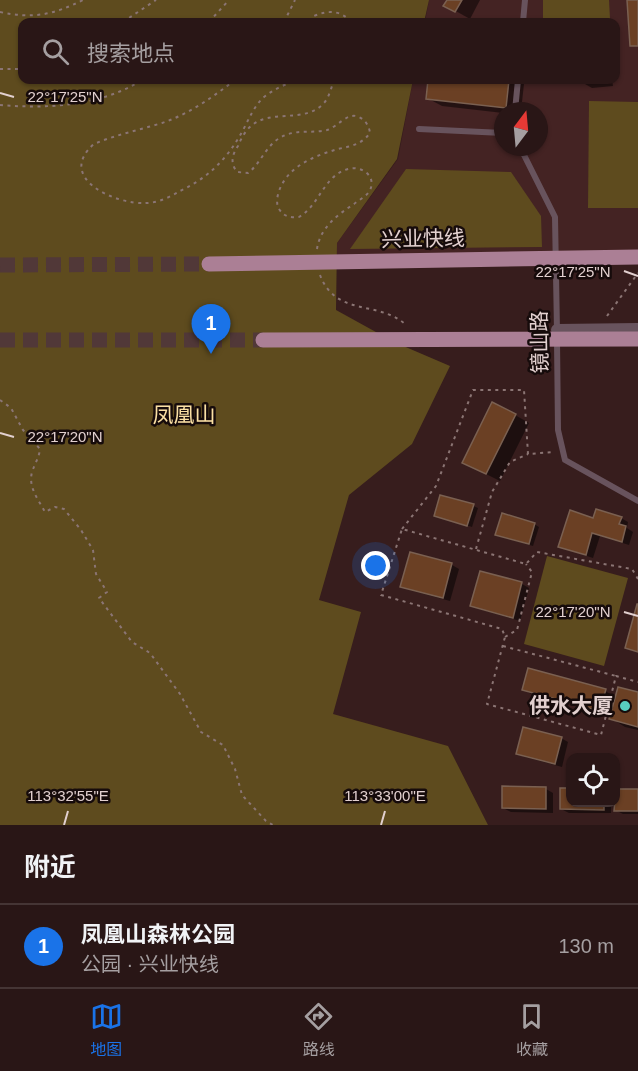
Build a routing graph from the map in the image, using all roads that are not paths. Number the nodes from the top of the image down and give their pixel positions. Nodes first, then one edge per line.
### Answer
1 (525, 0) edge
2 (523, 18) edge
3 (518, 84) edge
4 (516, 102) edge
5 (419, 129) dead end
6 (494, 133) edge
7 (524, 156) edge
8 (638, 257) edge
9 (209, 264) tunnel mouth
10 (638, 329) edge
11 (557, 330) junction
12 (638, 339) edge
13 (262, 340) tunnel mouth
14 (638, 501) edge

1 - 2 lane
3 - 4 lane
5 - 6 lane
7 - 11 lane, 镜山路
8 - 9 main road, 兴业快线, bridge
10 - 11 street
11 - 14 lane, 镜山路
12 - 13 main road, bridge

